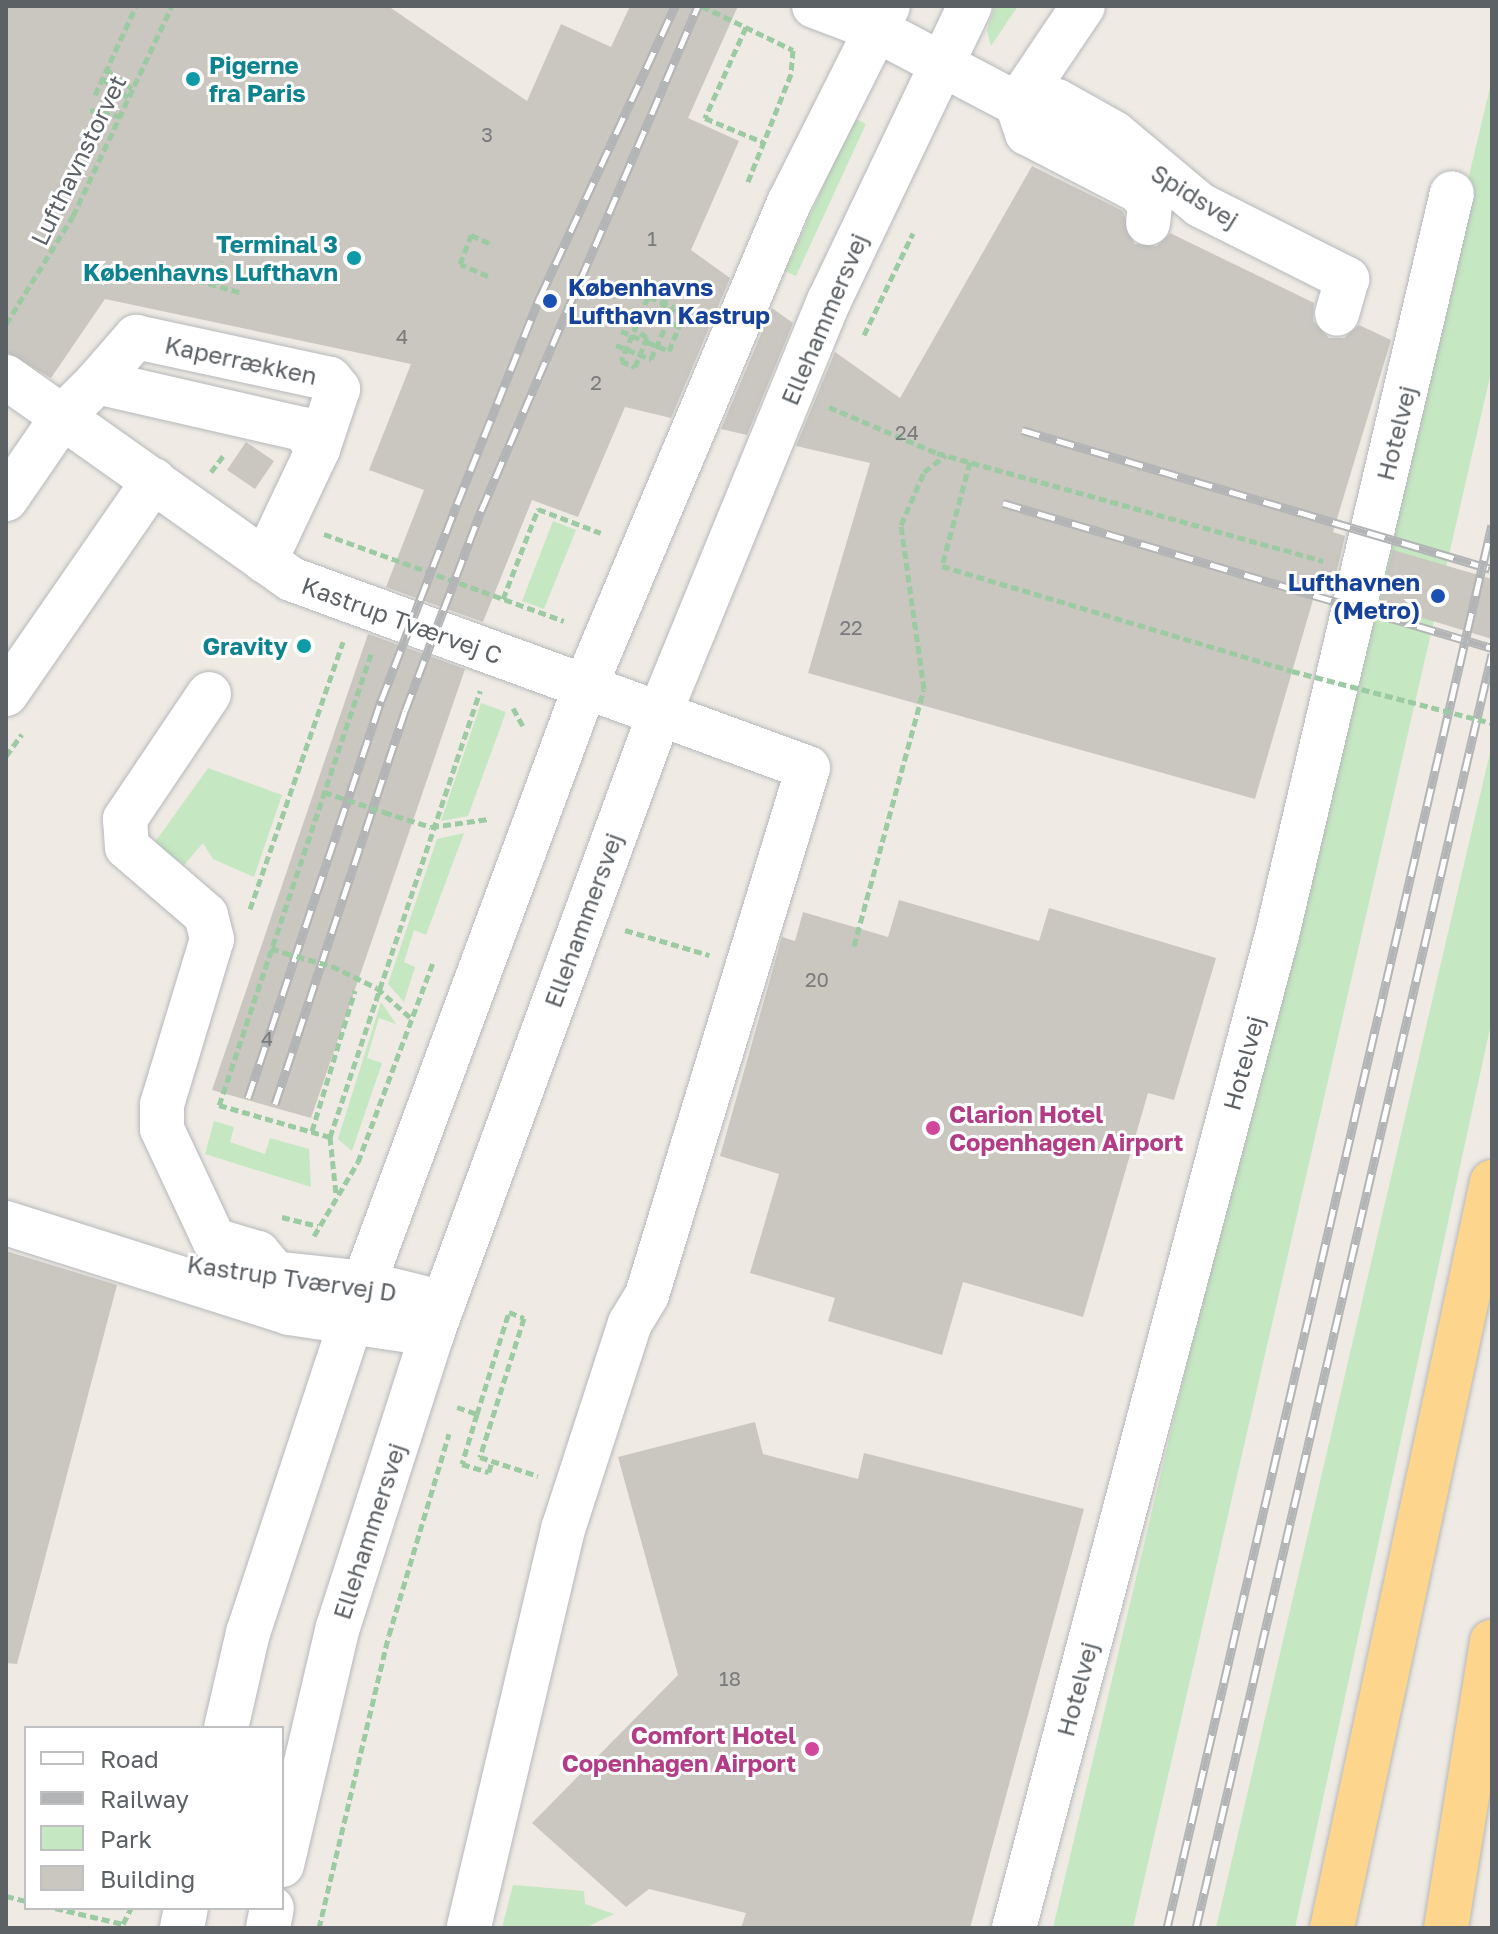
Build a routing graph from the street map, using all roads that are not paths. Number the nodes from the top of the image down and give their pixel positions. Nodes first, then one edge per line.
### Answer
1 (815, 6) edge
2 (970, 6) edge
3 (1083, 6) edge
4 (882, 18) edge
5 (939, 61) junction
6 (1017, 104) junction
7 (1452, 193) dead end
8 (1148, 223) dead end
9 (1337, 314) dead end
10 (6, 377) edge
11 (56, 411) junction
12 (154, 480) junction
13 (6, 499) edge
14 (265, 561) junction
15 (585, 687) junction
16 (6, 694) edge
17 (209, 694) dead end
18 (659, 715) junction
19 (1492, 1182) edge
20 (6, 1223) edge
21 (139, 1260) junction
22 (287, 1275) junction
23 (358, 1301) junction
24 (438, 1318) junction
25 (1492, 1642) edge
26 (226, 1726) edge
27 (284, 1856) edge
28 (469, 1928) edge
29 (1014, 1928) edge
30 (1332, 1928) edge
31 (1446, 1928) edge

1 - 4 street
2 - 5 street, Ellehammersvej
3 - 6 street
4 - 5 street
4 - 15 street
5 - 6 street
5 - 18 street, Ellehammersvej
6 - 8 street, Spidsvej
6 - 9 street, Spidsvej
7 - 29 street, Hotelvej
10 - 11 street
11 - 12 street, Kastrup Tværvej C
11 - 13 street
11 - 14 street
12 - 14 street, Kastrup Tværvej C
12 - 16 street
14 - 15 street, Kastrup Tværvej C
15 - 18 street, Kastrup Tværvej C
15 - 23 street
17 - 22 street
18 - 24 street, Ellehammersvej
18 - 28 street, Kastrup Tværvej C
19 - 30 highway
20 - 21 street, Kastrup Tværvej D
21 - 22 street, Kastrup Tværvej D
21 - 23 street, Kastrup Tværvej D
22 - 23 street, Kastrup Tværvej D
23 - 24 street
23 - 26 street
24 - 27 street, Ellehammersvej
25 - 31 highway

